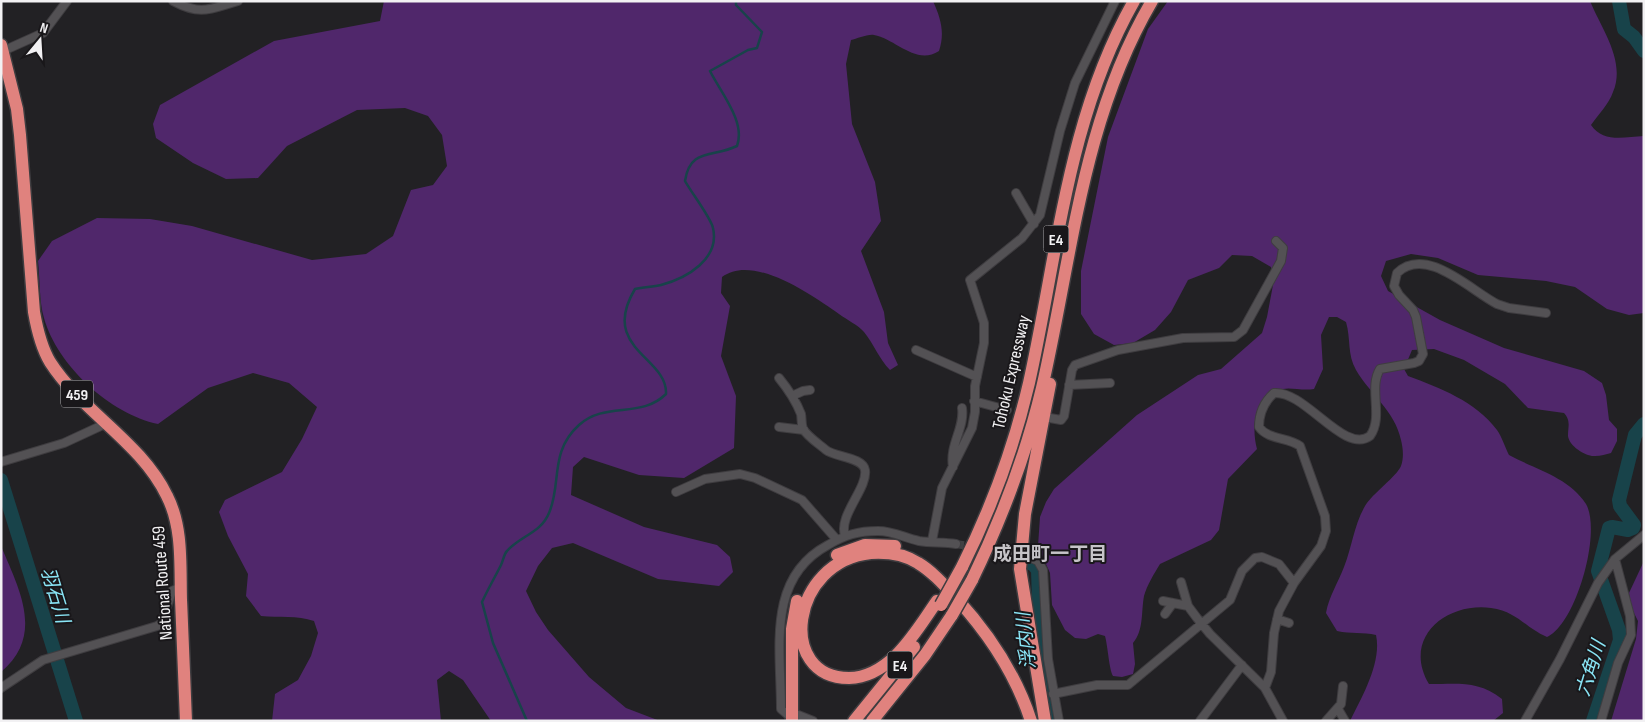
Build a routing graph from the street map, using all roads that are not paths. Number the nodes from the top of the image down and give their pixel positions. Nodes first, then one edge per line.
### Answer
1 (66, 1) edge
2 (173, 1) edge
3 (238, 1) edge
4 (1115, 1) edge
5 (1134, 1) edge
6 (1152, 1) edge
7 (2, 48) edge
8 (1016, 193) dead end
9 (1076, 209) junction
10 (1034, 224) junction
11 (1276, 241) dead end
12 (1546, 313) dead end
13 (916, 350) dead end
14 (977, 377) junction
15 (779, 378) dead end
16 (1110, 382) dead end
17 (1069, 384) junction
18 (810, 390) dead end
19 (792, 396) junction
20 (974, 401) junction
21 (962, 408) dead end
22 (1007, 410) dead end
23 (1050, 418) dead end
24 (105, 424) junction
25 (780, 427) dead end
26 (804, 430) junction
27 (2, 461) edge
28 (953, 467) junction
29 (676, 492) dead end
30 (845, 535) junction
31 (1644, 536) edge
32 (837, 540) junction
33 (932, 541) junction
34 (956, 544) tunnel mouth
35 (1006, 552) tunnel mouth
36 (1016, 554) dead end
37 (1026, 556) dead end
38 (1615, 559) junction
39 (1181, 582) dead end
40 (1294, 583) junction
41 (181, 587) junction
42 (1163, 601) dead end
43 (939, 603) junction
44 (1173, 603) junction
45 (1188, 606) junction
46 (1165, 614) dead end
47 (1277, 619) junction
48 (1289, 623) dead end
49 (1202, 624) junction
50 (1242, 665) junction
51 (1343, 686) dead end
52 (1, 688) edge
53 (1265, 688) junction
54 (1053, 694) junction
55 (1338, 709) junction
56 (793, 717) edge
57 (186, 721) edge
58 (813, 721) edge
59 (854, 721) edge
60 (872, 721) edge
61 (1031, 721) edge
62 (1044, 721) edge
63 (1059, 721) edge
64 (1200, 721) edge
65 (1284, 721) edge
66 (1326, 721) edge
67 (1345, 721) edge
68 (1525, 721) edge
69 (1602, 721) edge

1 - 7 street
2 - 3 street
4 - 10 street
5 - 43 highway, Tohoku Expressway / E4, bridge
6 - 9 highway, Tohoku Expressway / E4
7 - 24 highway, National Route 459 / 459
8 - 10 street
9 - 60 highway, Tohoku Expressway / E4, bridge
9 - 62 highway
10 - 14 street
11 - 17 street
12 - 40 street
13 - 14 street
14 - 20 street
15 - 19 street
16 - 17 street
17 - 23 street
18 - 19 street
19 - 26 street
20 - 22 street
20 - 28 street
21 - 28 street
24 - 27 street
24 - 41 highway, National Route 459 / 459
25 - 26 street
26 - 30 street
28 - 33 street
29 - 32 street
30 - 32 street
30 - 33 street
31 - 38 street
32 - 56 street
33 - 34 street
35 - 36 street
37 - 54 street
38 - 68 street
38 - 69 street
39 - 45 street
40 - 47 street
40 - 49 street
41 - 52 street
41 - 57 highway, National Route 459 / 459
42 - 44 street
43 - 59 highway, Tohoku Expressway / E4
43 - 61 highway
44 - 45 street
44 - 46 street
45 - 49 street
47 - 48 street
47 - 53 street
49 - 50 street
49 - 54 street
50 - 53 street
50 - 64 street
51 - 55 street
53 - 65 street
54 - 63 street
55 - 66 street
55 - 67 street
56 - 58 street
56 - 62 highway

